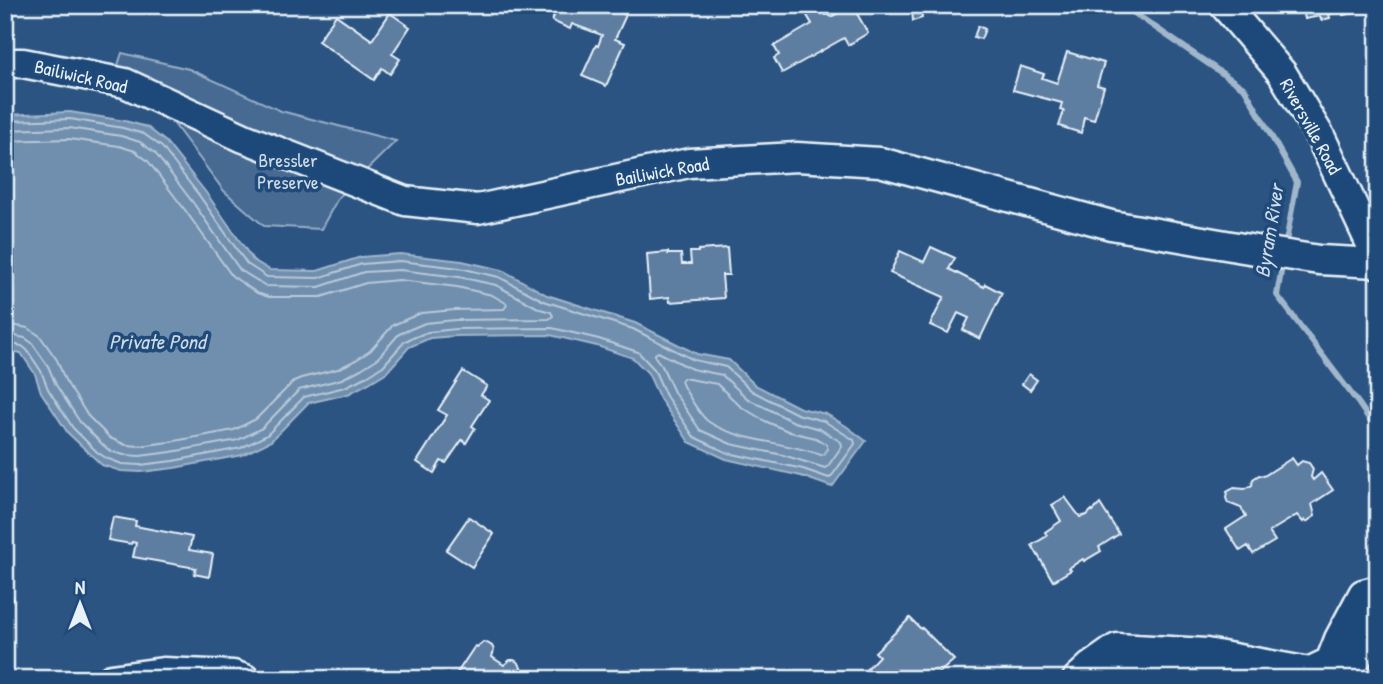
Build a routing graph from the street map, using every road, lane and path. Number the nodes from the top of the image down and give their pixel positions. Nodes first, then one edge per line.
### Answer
1 (1224, 5) edge
2 (5, 63) edge
3 (1378, 261) edge
4 (1378, 590) edge
5 (1378, 612) edge
6 (1083, 673) edge
7 (111, 679) edge
8 (245, 679) edge
9 (1116, 679) edge
10 (1210, 679) edge
11 (1344, 679) edge

1 - 3 street, Riversville Road
2 - 3 street, Bailiwick Road
4 - 6 street
5 - 11 street
7 - 8 street
9 - 10 street

